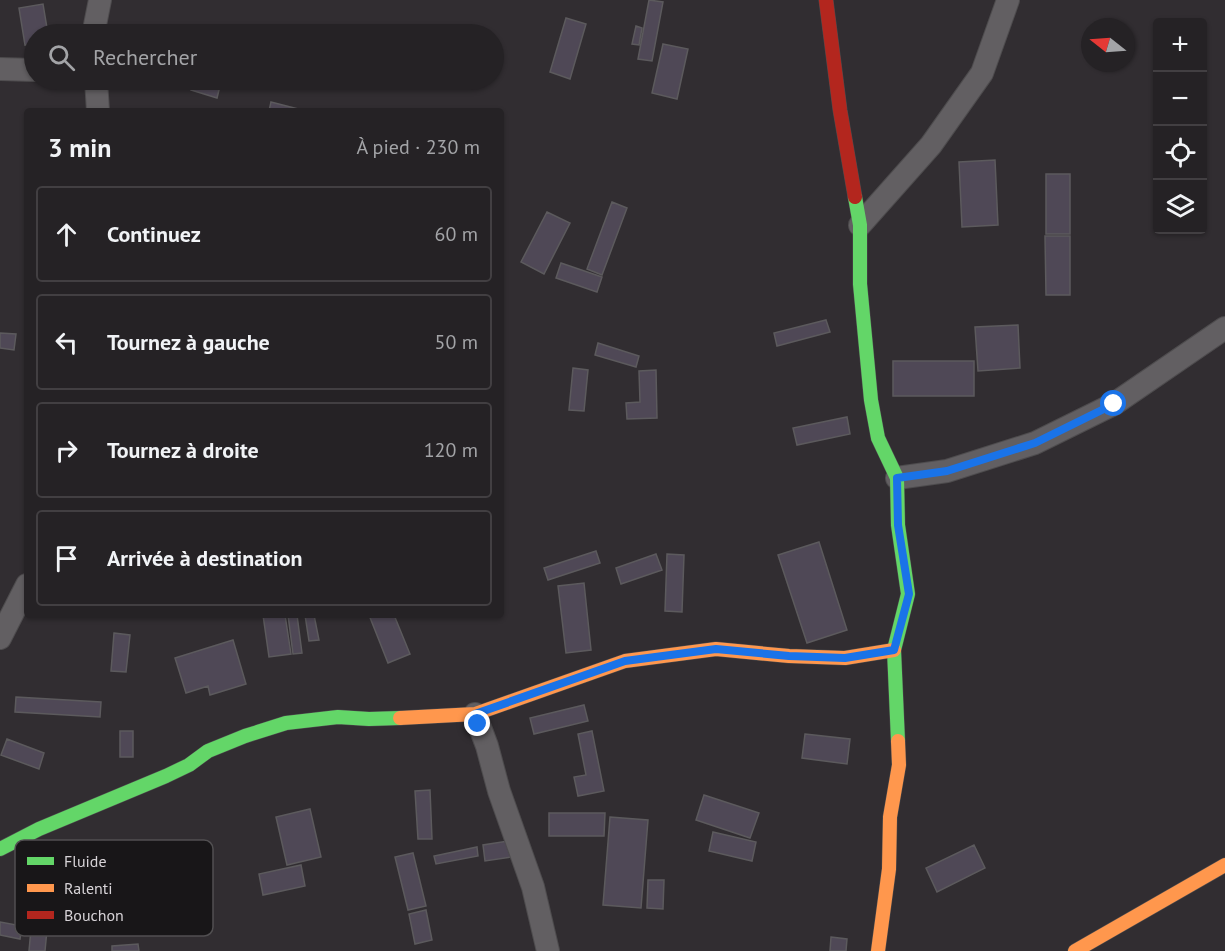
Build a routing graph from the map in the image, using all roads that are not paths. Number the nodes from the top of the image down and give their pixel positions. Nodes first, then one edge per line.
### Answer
1 (100, 0) edge
2 (826, 0) edge
3 (1008, 0) edge
4 (95, 24) edge
5 (0, 69) edge
6 (24, 70) edge
7 (97, 90) edge
8 (98, 108) edge
9 (861, 225) junction
10 (1225, 328) edge
11 (897, 478) junction
12 (24, 591) edge
13 (0, 638) edge
14 (894, 650) junction
15 (475, 714) junction
16 (18, 840) edge
17 (15, 841) edge
18 (0, 849) edge
19 (1225, 865) edge
20 (548, 951) edge
21 (878, 951) edge
22 (1075, 951) edge

1 - 4 street
2 - 9 street
3 - 9 street
5 - 6 street
7 - 8 street
9 - 11 street
10 - 11 street
11 - 14 street
12 - 13 street
14 - 15 street
14 - 21 street
15 - 16 street
15 - 20 street
17 - 18 street
19 - 22 street

